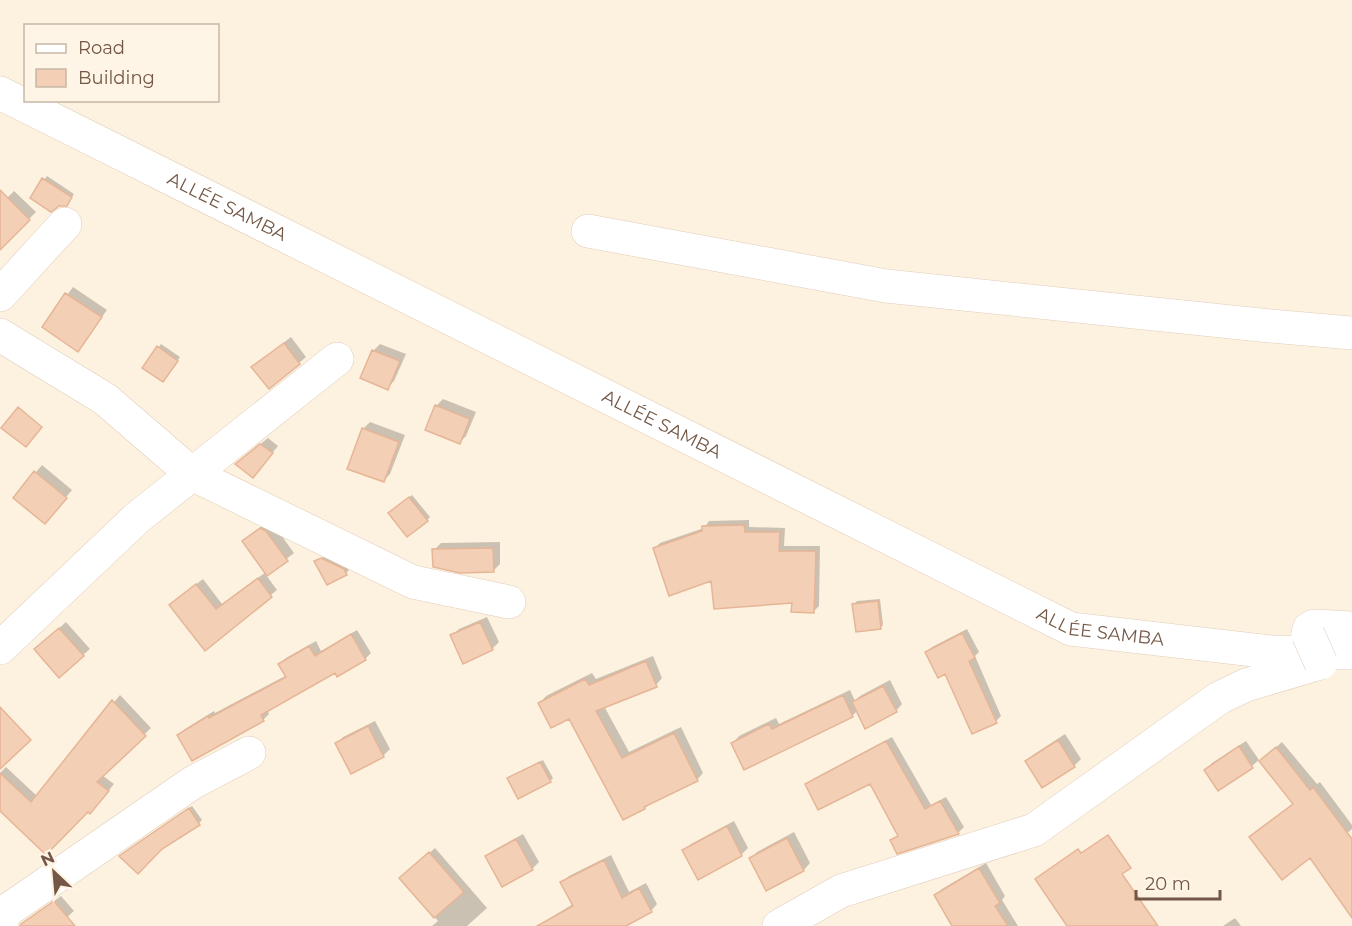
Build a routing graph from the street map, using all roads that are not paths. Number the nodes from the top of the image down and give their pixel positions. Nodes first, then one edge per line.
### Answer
1 (0, 93) edge
2 (65, 224) dead end
3 (588, 231) dead end
4 (0, 295) edge
5 (1352, 333) edge
6 (0, 334) edge
7 (337, 359) dead end
8 (192, 474) junction
9 (509, 602) dead end
10 (1352, 628) edge
11 (0, 648) edge
12 (1352, 653) edge
13 (1336, 665) edge
14 (249, 753) dead end
15 (0, 926) edge
16 (779, 926) edge

1 - 12 street, ALLÉE SAMBA
2 - 4 street
3 - 5 street
6 - 8 street
7 - 8 street
8 - 9 street
8 - 11 street
10 - 13 street, bridge
13 - 16 street
14 - 15 street

